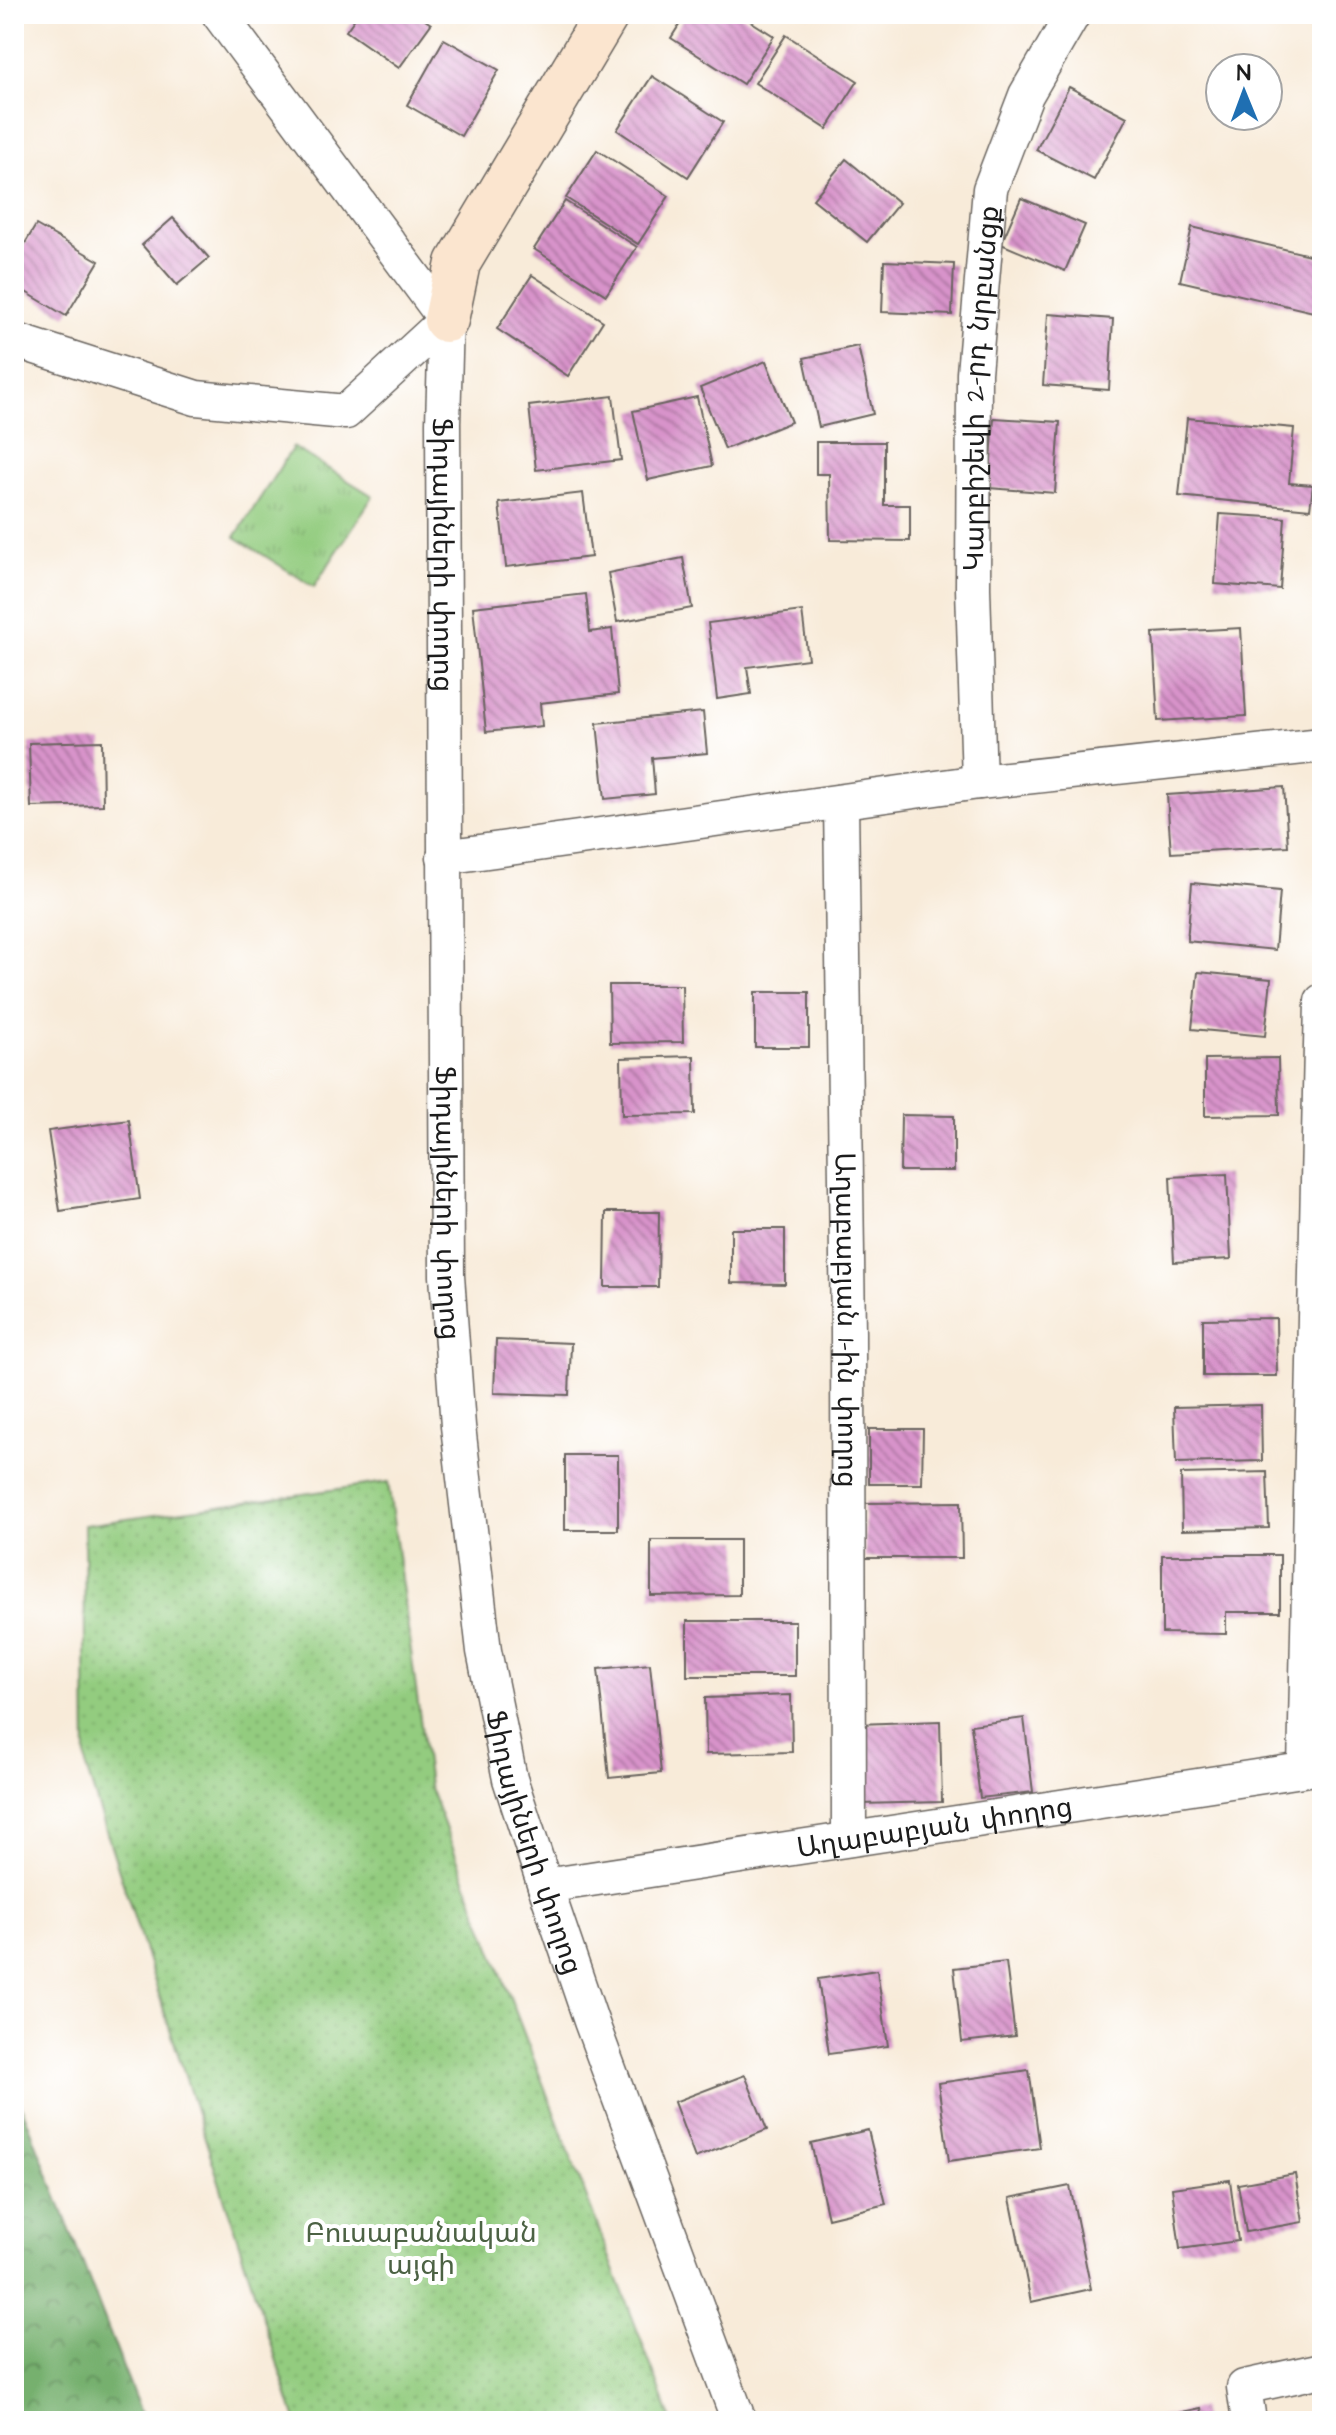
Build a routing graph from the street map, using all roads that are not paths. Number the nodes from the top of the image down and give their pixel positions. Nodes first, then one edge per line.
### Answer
1 (219, 14) edge
2 (607, 14) edge
3 (1073, 14) edge
4 (446, 320) junction
5 (14, 340) edge
6 (1322, 745) edge
7 (979, 782) junction
8 (841, 802) junction
9 (444, 857) junction
10 (1322, 1001) edge
11 (1314, 1768) edge
12 (849, 1839) junction
13 (545, 1886) junction
14 (1322, 2370) edge
15 (739, 2421) edge
16 (1249, 2421) edge

1 - 4 street
2 - 4 street
3 - 7 street, Կարբիշեվի 2-րդ նրբանցք
4 - 5 street
4 - 9 street, Ֆիդայիների փողոց
6 - 7 street
7 - 8 street
8 - 9 street
8 - 12 street, Աղաբաբյան 1-ին փողոց
9 - 13 street, Ֆիդայիների փողոց
10 - 11 street
11 - 12 street, Աղաբաբյան փողոց
12 - 13 street, Աղաբաբյան փողոց
13 - 15 street, Ֆիդայիների փողոց
14 - 16 street

